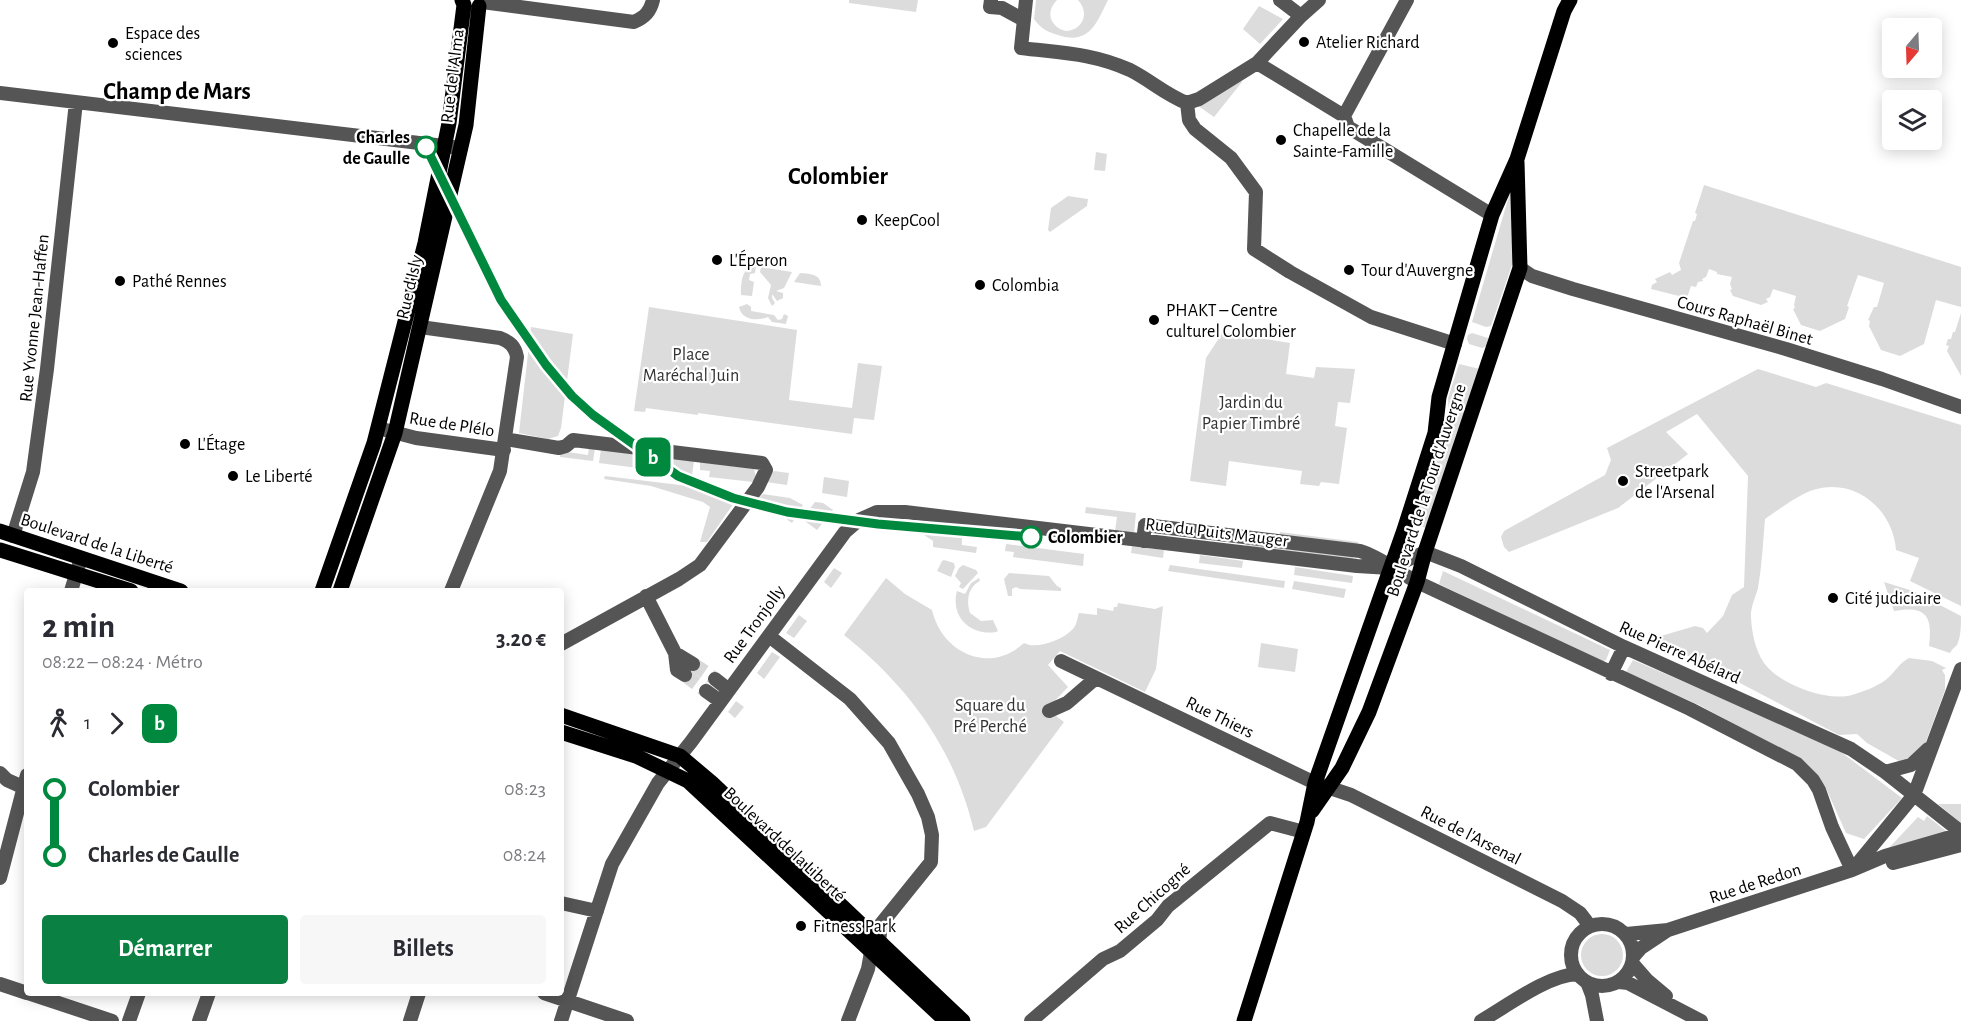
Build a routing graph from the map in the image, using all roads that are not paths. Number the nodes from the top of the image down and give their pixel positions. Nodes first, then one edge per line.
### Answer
1 (653, 0) edge
2 (1026, 0) edge
3 (1280, 0) edge
4 (1319, 0) edge
5 (1407, 0) edge
6 (473, 3) edge
7 (1566, 4) edge
8 (994, 5) edge
9 (560, 6) edge
10 (1301, 16) junction
11 (1024, 20) junction
12 (1257, 63) junction
13 (0, 93) edge
14 (76, 102) junction
15 (1187, 103) junction
16 (1344, 116) junction
17 (445, 146) junction
18 (461, 149) junction
19 (1517, 159) junction
20 (1492, 215) junction
21 (1520, 268) junction
22 (420, 327) junction
23 (1455, 344) junction
24 (1961, 407) edge
25 (378, 428) junction
26 (395, 433) junction
27 (504, 445) junction
28 (863, 517) joint
29 (7, 533) edge
30 (1143, 541) junction
31 (0, 550) edge
32 (1425, 552) junction
33 (81, 558) junction
34 (1390, 568) junction
35 (77, 574) junction
36 (1417, 582) junction
37 (72, 588) edge
38 (121, 588) edge
39 (172, 588) edge
40 (323, 588) edge
41 (341, 588) edge
42 (453, 588) edge
43 (646, 596) junction
44 (769, 636) junction
45 (564, 642) edge
46 (1624, 647) junction
47 (1061, 661) dead end
48 (1961, 669) edge
49 (689, 670) tunnel mouth
50 (1611, 674) junction
51 (1096, 678) junction
52 (715, 679) tunnel mouth
53 (706, 691) tunnel mouth
54 (724, 695) junction
55 (1049, 711) dead end
56 (564, 716) edge
57 (564, 733) edge
58 (1932, 745) junction
59 (680, 756) junction
60 (668, 770) junction
61 (1886, 772) junction
62 (0, 773) edge
63 (24, 784) edge
64 (1322, 786) junction
65 (24, 791) edge
66 (1914, 795) junction
67 (1304, 832) junction
68 (1961, 833) edge
69 (1961, 845) edge
70 (3, 859) edge
71 (1852, 870) junction
72 (0, 878) edge
73 (564, 904) edge
74 (597, 911) junction
75 (1590, 926) junction
76 (1668, 930) junction
77 (1626, 934) junction
78 (875, 947) junction
79 (1633, 960) junction
80 (1582, 978) junction
81 (0, 984) edge
82 (1614, 984) junction
83 (24, 992) edge
84 (36, 996) edge
85 (137, 996) edge
86 (208, 996) edge
87 (418, 996) edge
88 (552, 996) edge
89 (568, 1001) junction
90 (1681, 1009) junction
91 (112, 1021) edge
92 (129, 1021) edge
93 (199, 1021) edge
94 (410, 1021) edge
95 (561, 1021) edge
96 (627, 1021) edge
97 (848, 1021) edge
98 (945, 1021) edge
99 (963, 1021) edge
100 (1031, 1021) edge
101 (1244, 1021) edge
102 (1481, 1021) edge
103 (1597, 1021) edge
104 (1701, 1021) edge

1 - 9 street
2 - 11 street
3 - 10 street
4 - 10 street
5 - 16 street
6 - 9 street
6 - 17 main road, Rue de l'Alma
6 - 18 main road, Rue de l'Alma
7 - 19 main road, Boulevard de la Tour d'Auvergne
8 - 11 street
10 - 12 street
11 - 15 street
12 - 15 street
12 - 16 street
13 - 14 street
14 - 17 street
14 - 29 street, Rue Yvonne Jean-Haffen
15 - 23 street
16 - 20 street
17 - 18 street
17 - 25 main road, Rue d'Isly
18 - 22 main road, Rue d'Isly
19 - 20 main road, Boulevard de la Tour d'Auvergne
19 - 21 main road, Boulevard de la Tour d'Auvergne
20 - 23 main road, Boulevard de la Tour d'Auvergne
21 - 24 street, Cours Raphaël Binet
21 - 32 main road, Boulevard de la Tour d'Auvergne
22 - 26 main road, Rue d'Isly
22 - 27 street
23 - 34 main road, Boulevard de la Tour d'Auvergne
25 - 26 street
25 - 40 main road, Rue d'Isly
26 - 27 street, Rue de Plélo
26 - 41 main road, Rue d'Isly
27 - 42 street
27 - 43 street, Rue de Plélo
28 - 30 street, Rue du Puits Mauger
28 - 44 street, Rue Tronjolly
29 - 33 main road, Boulevard de la Liberté
30 - 34 street, Rue du Puits Mauger
30 - 34 street, Rue du Puits Mauger
31 - 35 main road, Boulevard de la Liberté
32 - 34 street, Rue du Puits Mauger
32 - 36 main road, Boulevard de la Tour d'Auvergne
32 - 46 street, Rue Pierre Abélard
33 - 35 street
33 - 39 main road, Boulevard de la Liberté
34 - 36 street, Rue du Puits Mauger
34 - 64 main road, Boulevard de la Tour d'Auvergne
35 - 37 street
35 - 38 main road, Boulevard de la Liberté
36 - 50 street
36 - 64 main road, Boulevard de la Tour d'Auvergne
43 - 45 street
43 - 49 street
44 - 54 street, Rue Tronjolly
44 - 78 street
46 - 50 street
46 - 61 street, Rue Pierre Abélard
47 - 51 street, Rue Thiers
48 - 58 street
50 - 71 street
51 - 55 street
51 - 64 street, Rue Thiers
52 - 54 street
53 - 54 street
54 - 59 street, Rue Tronjolly
56 - 59 main road, Boulevard de la Liberté
57 - 60 main road, Boulevard de la Liberté
58 - 61 street
58 - 66 street
59 - 60 street
59 - 78 main road, Boulevard de la Liberté
60 - 74 street
60 - 78 main road, Boulevard de la Liberté
61 - 66 street, Rue Pierre Abélard
62 - 63 street
64 - 67 main road, Boulevard de la Tour d'Auvergne
64 - 75 street, Rue de l'Arsenal
65 - 70 street
66 - 68 street, Rue Pierre Abélard
66 - 71 street
67 - 100 street, Rue Chicogné
67 - 101 main road, Boulevard de la Tour d'Auvergne
68 - 71 street
69 - 71 street
70 - 72 street
71 - 76 street, Rue de Redon
73 - 74 street
74 - 89 street
75 - 77 street
75 - 80 street
76 - 77 street, Rue de Redon
76 - 79 street, Rue de Redon
77 - 79 street
78 - 97 street
78 - 98 main road, Boulevard de la Liberté
78 - 99 main road, Boulevard de la Liberté
79 - 82 street
79 - 90 street
80 - 82 street
80 - 102 street
80 - 103 street
81 - 83 street
82 - 90 street
82 - 103 street
84 - 91 street
85 - 92 street
86 - 93 street
87 - 94 street
88 - 89 street
89 - 95 street
89 - 96 street
90 - 104 street

